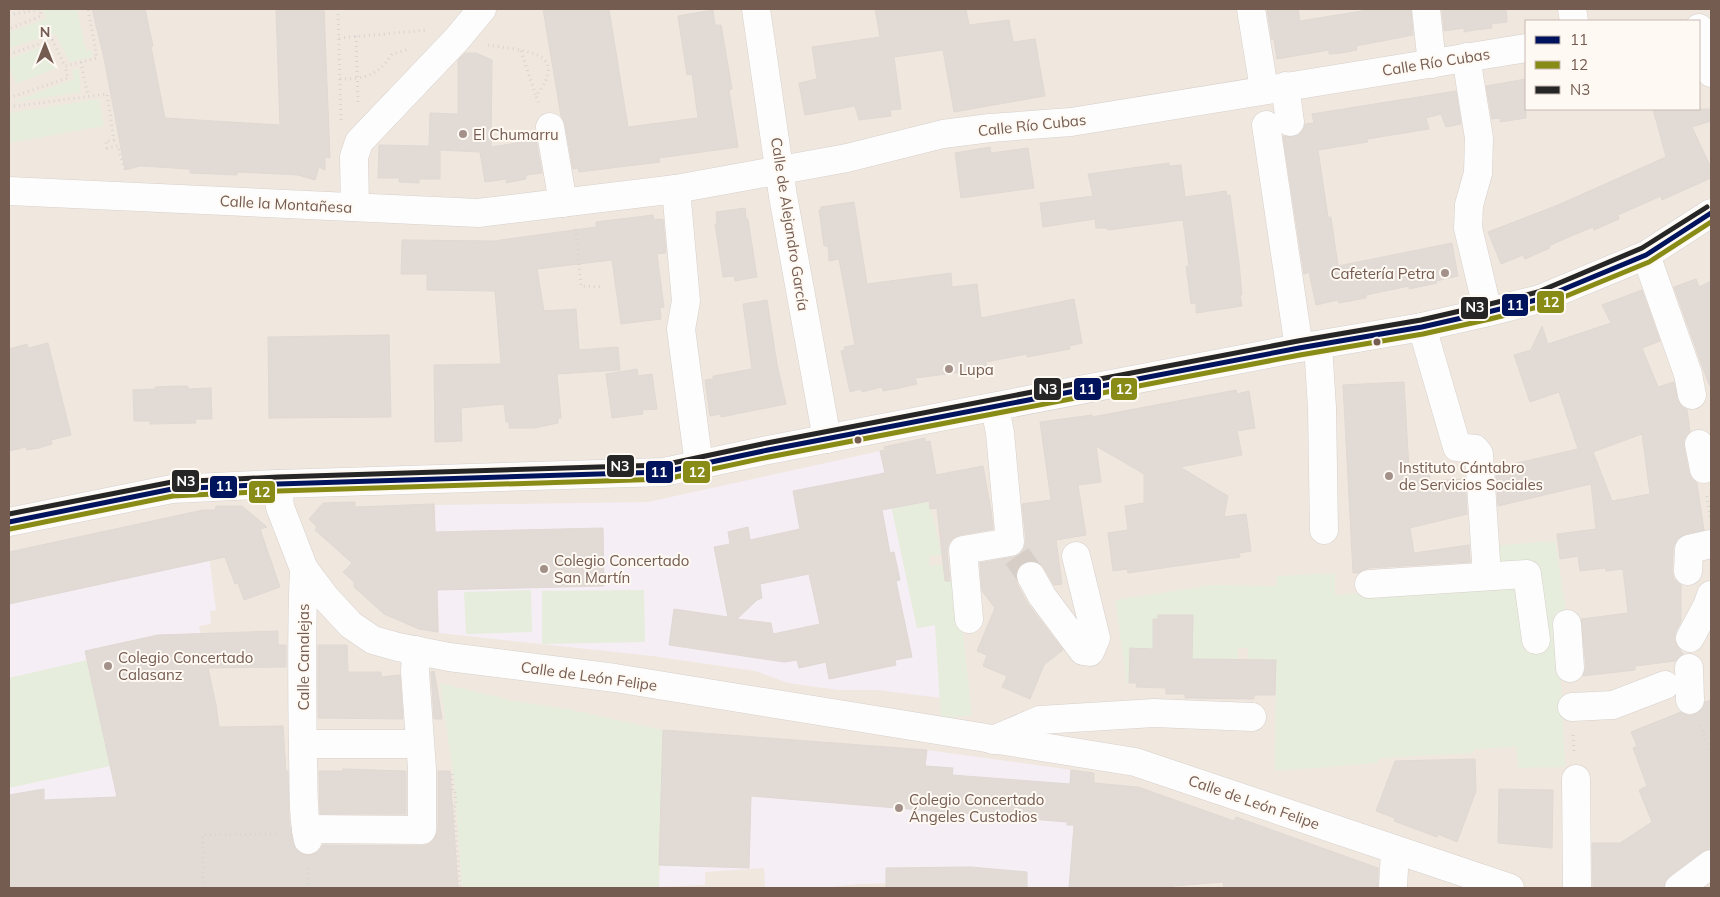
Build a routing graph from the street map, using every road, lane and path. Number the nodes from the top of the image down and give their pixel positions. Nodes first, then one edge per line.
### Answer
1 (88, 9) edge
2 (338, 9) edge
3 (756, 9) edge
4 (1251, 9) edge
5 (1426, 9) edge
6 (9, 15) edge
7 (474, 18) edge
8 (9, 29) edge
9 (1700, 32) edge
10 (356, 36) junction
11 (339, 38) junction
12 (487, 45) dead end
13 (1525, 48) edge
14 (522, 51) junction
15 (9, 54) edge
16 (1466, 57) junction
17 (435, 60) junction
18 (81, 62) junction
19 (1432, 64) junction
20 (65, 66) junction
21 (1711, 73) edge
22 (340, 79) junction
23 (358, 79) junction
24 (358, 86) dead end
25 (1275, 88) junction
26 (88, 96) junction
27 (536, 96) junction
28 (9, 98) edge
29 (9, 107) edge
30 (550, 127) joint
31 (342, 128) dead end
32 (779, 169) junction
33 (124, 171) dead end
34 (676, 189) junction
35 (9, 191) edge
36 (563, 203) junction
37 (355, 206) junction
38 (1711, 213) edge
39 (576, 232) dead end
40 (1646, 255) junction
41 (603, 287) dead end
42 (1488, 312) junction
43 (1422, 327) junction
44 (1308, 346) junction
45 (1692, 395) dead end
46 (994, 407) junction
47 (827, 439) junction
48 (699, 465) junction
49 (278, 484) junction
50 (9, 522) edge
51 (1324, 530) dead end
52 (1711, 544) edge
53 (1076, 556) dead end
54 (1019, 558) junction
55 (304, 569) junction
56 (1688, 570) dead end
57 (1487, 576) junction
58 (1369, 584) dead end
59 (1711, 596) edge
60 (969, 619) dead end
61 (1567, 624) dead end
62 (1690, 638) dead end
63 (1536, 640) dead end
64 (416, 650) junction
65 (1570, 668) dead end
66 (1689, 668) dead end
67 (1665, 685) dead end
68 (1690, 700) dead end
69 (1572, 707) dead end
70 (1252, 717) dead end
71 (993, 740) junction
72 (303, 744) junction
73 (419, 744) junction
74 (1576, 779) dead end
75 (307, 834) junction
76 (1395, 850) junction
77 (1711, 864) edge
78 (1393, 887) dead end
79 (203, 888) edge
80 (1510, 888) edge
81 (1577, 888) edge
82 (1679, 888) edge

1 - 18 path
2 - 11 path
3 - 32 street, Calle de Alejandro García
4 - 25 street
5 - 19 street
6 - 8 path
7 - 10 path
7 - 17 street
9 - 21 street
10 - 11 path
10 - 23 path
11 - 22 path
12 - 14 path
13 - 16 street, Calle Río Cubas
14 - 27 path
14 - 27 path
15 - 20 path
16 - 19 street, Calle Río Cubas
16 - 42 street
17 - 23 path
17 - 37 street
18 - 20 path
18 - 26 path
19 - 25 street, Calle Río Cubas
20 - 28 path
22 - 23 path
22 - 31 path
23 - 24 path
25 - 32 street, Calle Río Cubas
25 - 44 street
26 - 29 path
26 - 33 path
27 - 30 path
30 - 36 street
32 - 34 street, Calle la Montañesa
32 - 47 street, Calle de Alejandro García
34 - 36 street, Calle la Montañesa
34 - 48 street
35 - 37 street, Calle la Montañesa
36 - 37 street, Calle la Montañesa
38 - 40 street
39 - 41 path
40 - 42 street
40 - 45 street
42 - 43 street
43 - 44 street
43 - 57 street
44 - 46 street
44 - 51 street
46 - 47 street
46 - 54 street
47 - 48 street
48 - 49 street
49 - 50 street
49 - 55 street, Calle de León Felipe
52 - 56 street
53 - 54 street
54 - 60 street
55 - 64 street, Calle de León Felipe
55 - 72 street, Calle Canalejas
57 - 58 street
57 - 63 street
59 - 62 street
61 - 65 street
64 - 71 street, Calle de León Felipe
64 - 73 street
66 - 68 street
67 - 69 street
70 - 71 street
71 - 76 street, Calle de León Felipe
72 - 73 street
72 - 75 street, Calle Canalejas
73 - 75 street
74 - 81 street
75 - 79 path
76 - 78 street
76 - 80 street, Calle de León Felipe
77 - 82 street

